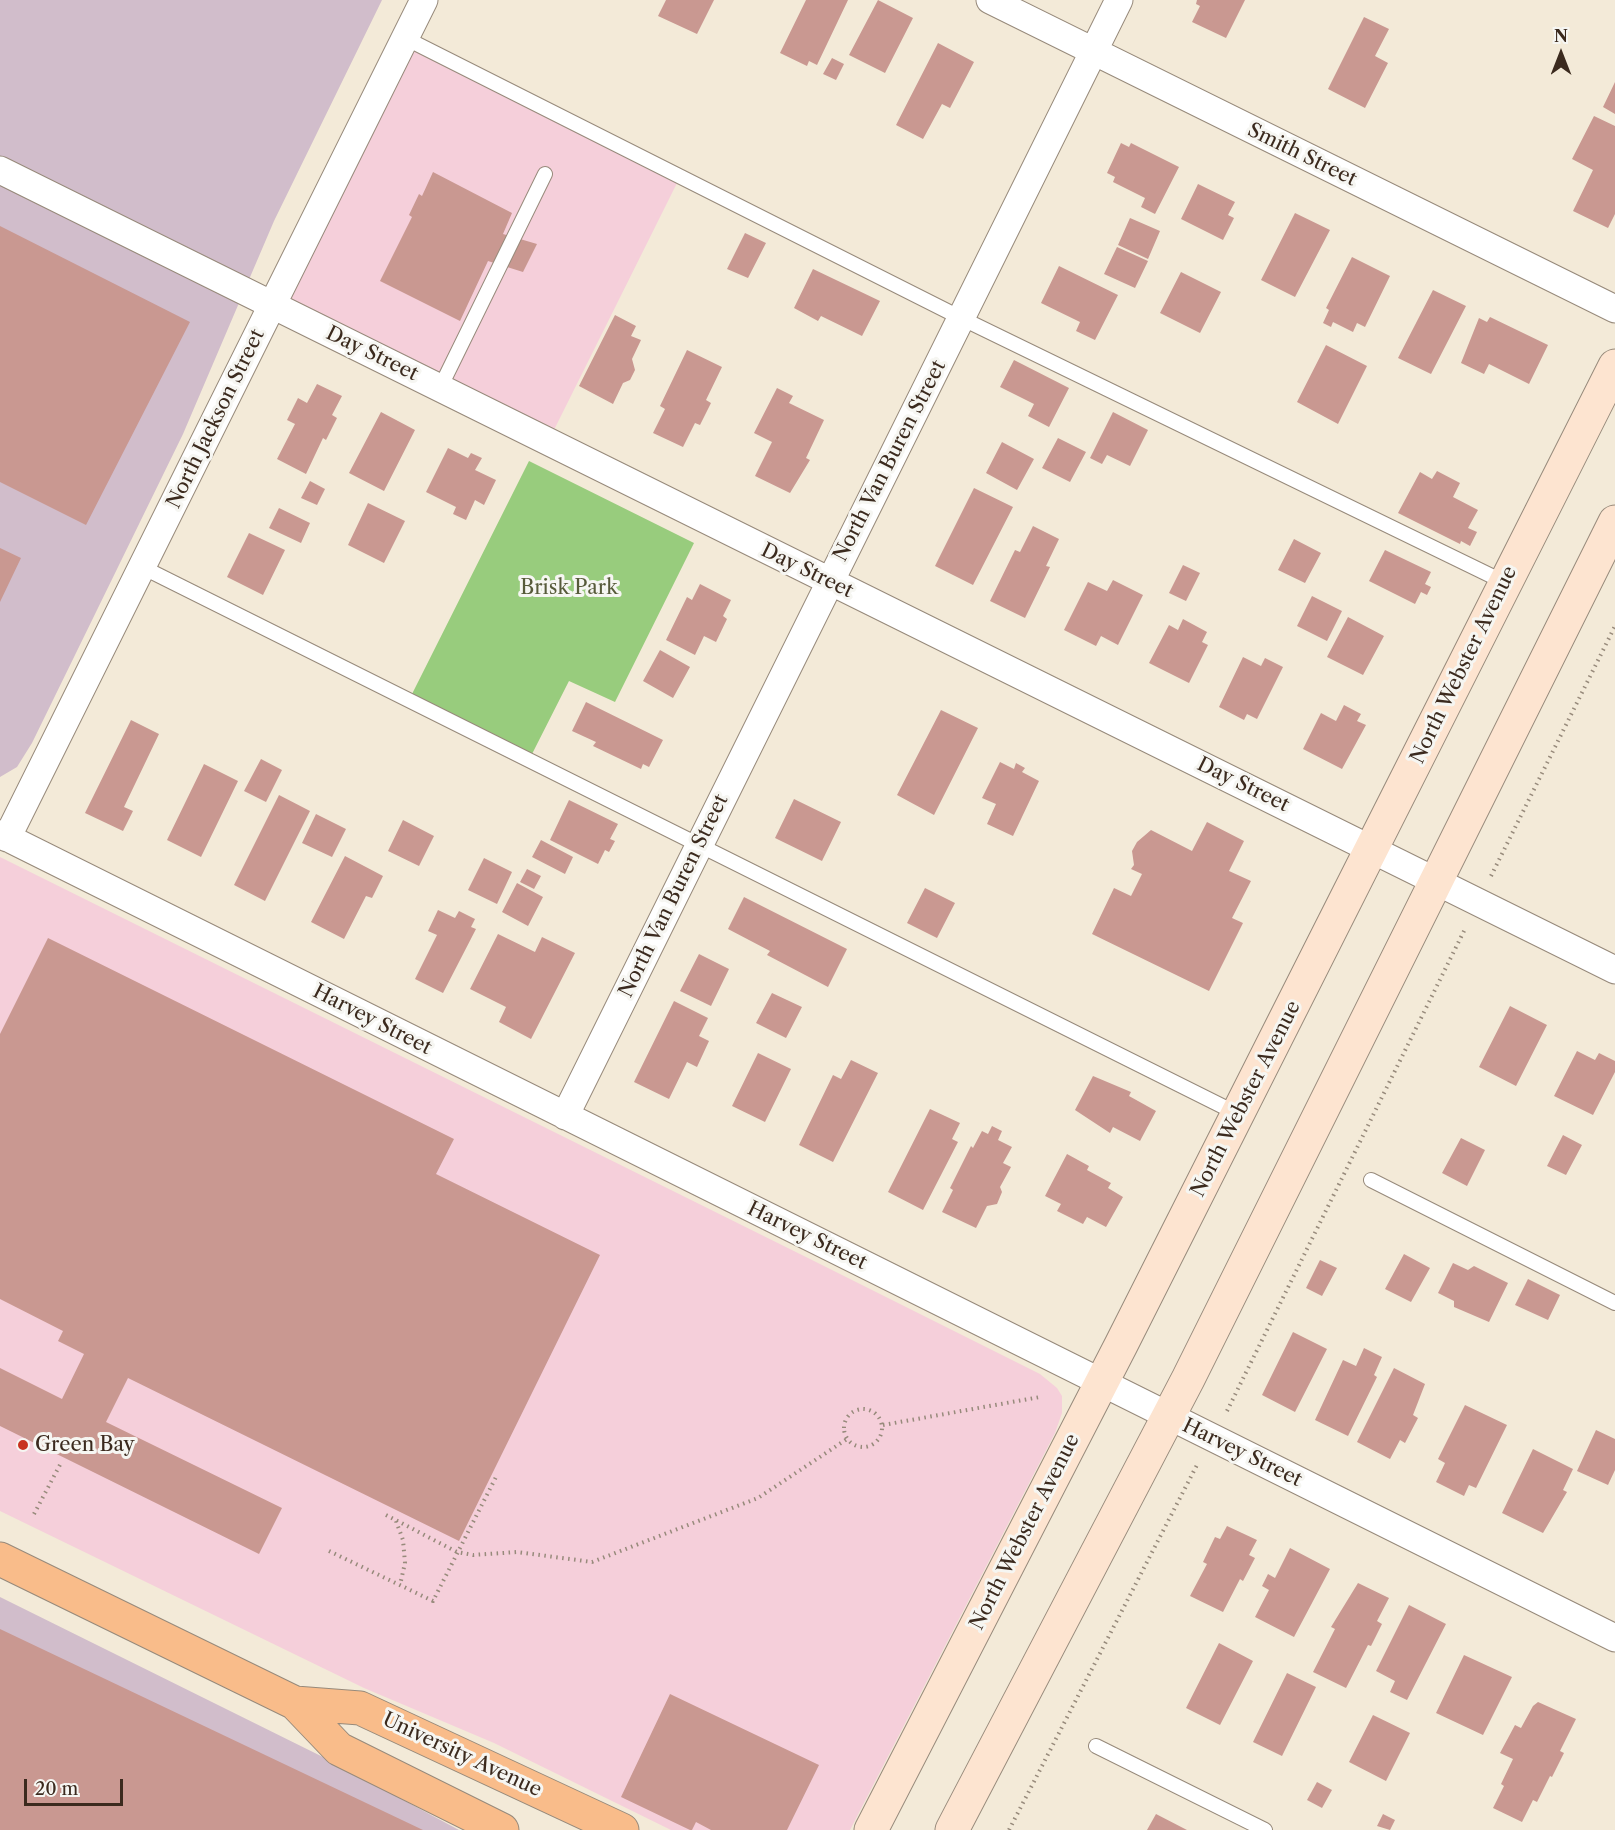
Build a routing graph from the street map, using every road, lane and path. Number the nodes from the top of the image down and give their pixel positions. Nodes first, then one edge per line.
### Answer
1 (424, 0) edge
2 (990, 0) edge
3 (1119, 0) edge
4 (405, 38) junction
5 (1093, 52) junction
6 (0, 170) edge
7 (545, 174) dead end
8 (272, 305) junction
9 (1615, 309) edge
10 (961, 318) junction
11 (1615, 366) edge
12 (440, 388) junction
13 (1615, 522) edge
14 (142, 567) junction
15 (829, 582) junction
16 (1504, 582) junction
17 (1615, 626) edge
18 (4, 836) edge
19 (699, 846) junction
20 (1373, 849) junction
21 (1437, 880) junction
22 (1480, 902) junction
23 (1615, 970) edge
24 (1238, 1114) junction
25 (566, 1116) junction
26 (1371, 1180) dead end
27 (1615, 1303) edge
28 (1102, 1382) junction
29 (1040, 1397) dead end
30 (1169, 1416) junction
31 (883, 1425) junction
32 (1212, 1438) junction
33 (848, 1439) junction
34 (62, 1461) dead end
35 (496, 1477) dead end
36 (34, 1515) dead end
37 (386, 1515) dead end
38 (396, 1520) junction
39 (329, 1551) dead end
40 (457, 1552) junction
41 (0, 1559) edge
42 (400, 1585) junction
43 (1615, 1638) edge
44 (295, 1703) junction
45 (1096, 1746) dead end
46 (502, 1830) edge
47 (622, 1830) edge
48 (871, 1830) edge
49 (952, 1830) edge
50 (1009, 1830) edge
51 (1265, 1830) edge

1 - 4 street, North Jackson Street
2 - 5 street, Smith Street
3 - 5 street, North Van Buren Street
4 - 8 street, North Jackson Street
4 - 10 lane
5 - 9 street, Smith Street
5 - 10 street, North Van Buren Street
6 - 8 street, Day Street
7 - 12 lane
8 - 12 street, Day Street
8 - 14 street, North Jackson Street
10 - 15 street, North Van Buren Street
10 - 16 lane
11 - 16 main road, North Webster Avenue
12 - 15 street, Day Street
13 - 21 main road
14 - 18 street, North Jackson Street
14 - 19 lane
15 - 19 street, North Van Buren Street
15 - 20 street, Day Street
16 - 20 main road, North Webster Avenue
17 - 22 path
18 - 25 street, Harvey Street
19 - 24 lane
19 - 25 street, North Van Buren Street
20 - 21 street, Day Street
20 - 24 main road, North Webster Avenue
21 - 22 street, Day Street
21 - 30 main road
22 - 23 street, Day Street
22 - 32 path
24 - 28 main road, North Webster Avenue
25 - 28 street, Harvey Street
26 - 27 lane
28 - 30 street, Harvey Street
28 - 48 main road, North Webster Avenue
29 - 31 path
30 - 32 street, Harvey Street
30 - 49 main road
31 - 33 path
31 - 33 path
32 - 43 street, Harvey Street
32 - 50 path
33 - 40 path
34 - 36 path
35 - 40 path
37 - 38 path
38 - 40 path
38 - 42 path
39 - 42 path
40 - 42 path
41 - 44 main road, University Avenue
44 - 46 main road, University Avenue
44 - 47 main road, University Avenue
45 - 51 lane

